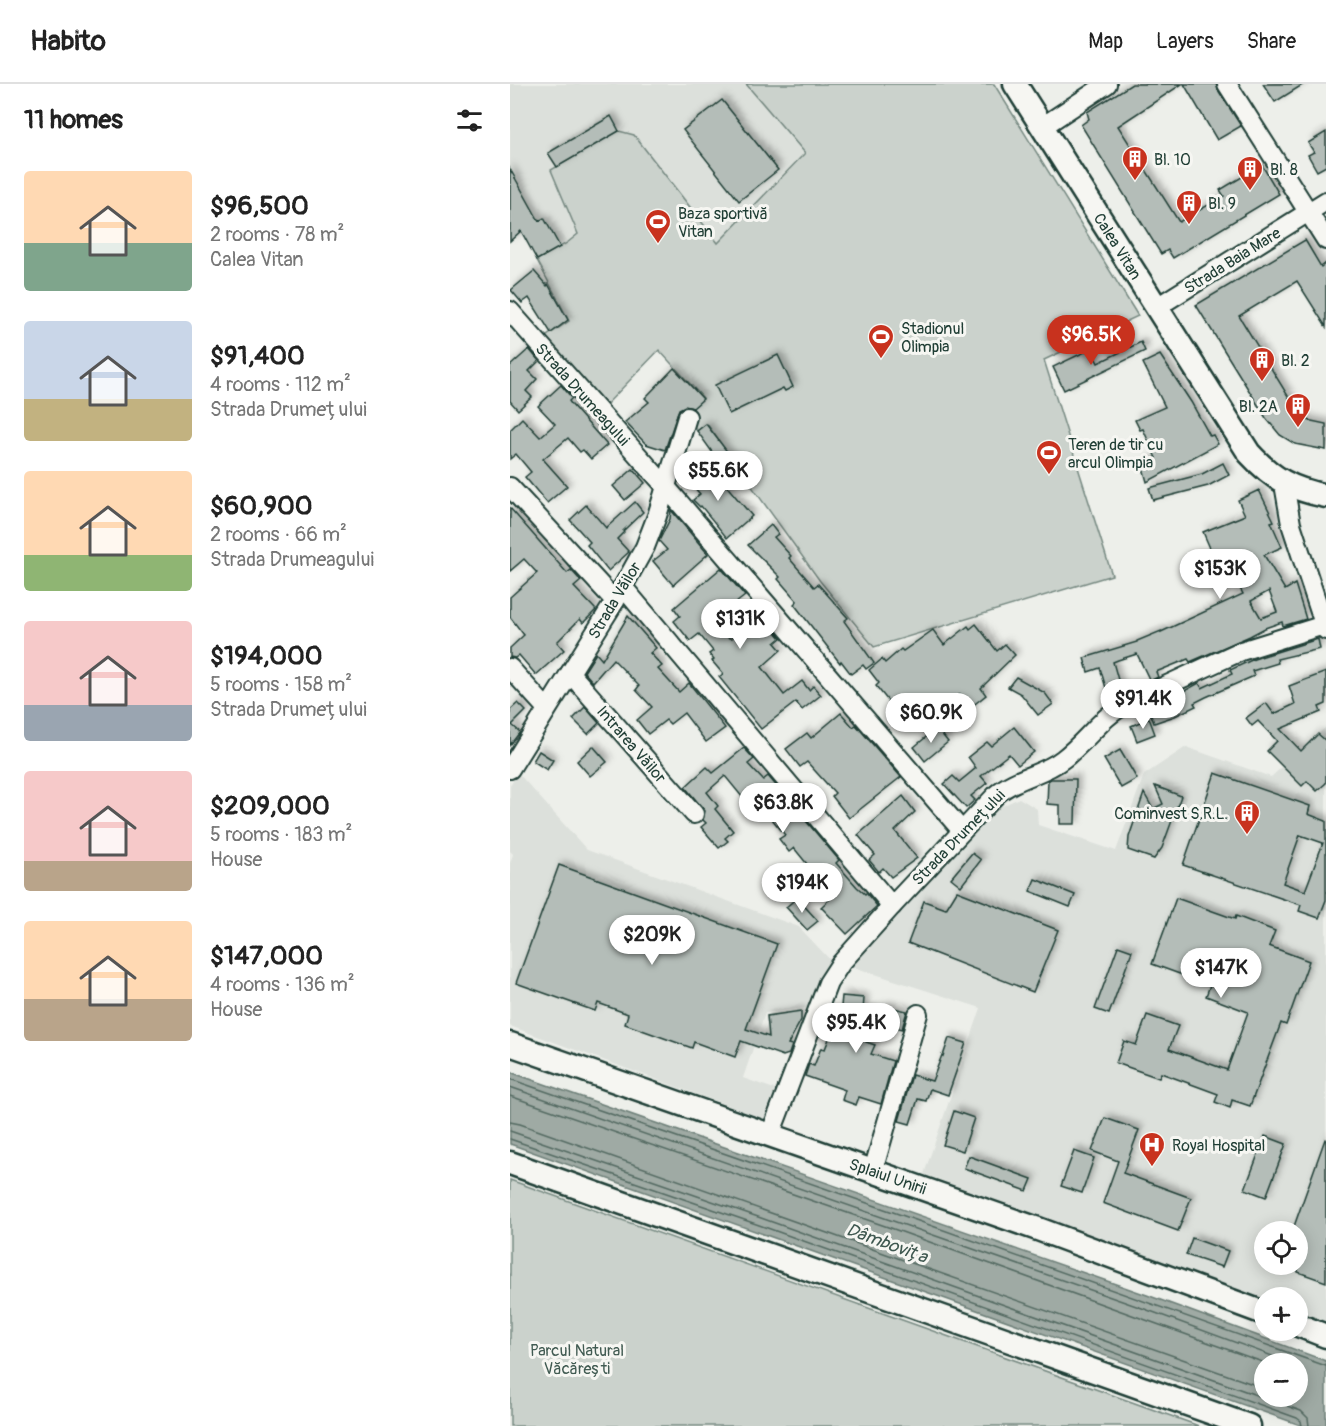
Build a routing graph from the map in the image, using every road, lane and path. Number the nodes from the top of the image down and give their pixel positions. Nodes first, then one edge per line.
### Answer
1 (1015, 84) edge
2 (1107, 84) edge
3 (1227, 84) edge
4 (1042, 127) junction
5 (1326, 201) edge
6 (1308, 212) junction
7 (1326, 240) edge
8 (1157, 308) junction
9 (510, 311) edge
10 (687, 417) dead end
11 (1284, 484) junction
12 (510, 487) edge
13 (666, 487) junction
14 (1326, 496) edge
15 (619, 594) junction
16 (1325, 628) edge
17 (510, 668) edge
18 (570, 673) junction
19 (547, 709) junction
20 (510, 769) edge
21 (694, 814) dead end
22 (962, 831) junction
23 (892, 906) junction
24 (918, 1014) dead end
25 (510, 1044) edge
26 (770, 1135) junction
27 (510, 1163) edge
28 (873, 1171) junction
29 (1254, 1309) edge
30 (1308, 1329) edge
31 (1326, 1336) edge
32 (1249, 1426) edge

1 - 4 main road, Calea Vitan
2 - 4 street
3 - 6 street
4 - 8 main road, Calea Vitan
5 - 6 street, Strada Baia Mare
6 - 7 street
6 - 8 street, Strada Baia Mare
8 - 11 main road, Calea Vitan
9 - 13 street, Strada Drumeagului
10 - 13 street, Strada Văilor
11 - 14 main road, Calea Vitan
11 - 16 street
12 - 15 street
13 - 15 street, Strada Văilor
13 - 22 street, Strada Drumeagului
15 - 18 street, Strada Văilor
15 - 23 street
16 - 22 street, Strada Drumețului
17 - 19 street
18 - 19 street, Strada Văilor
18 - 21 street, Intrarea Văilor
19 - 20 street, Strada Văilor
22 - 23 street, Strada Drumețului
23 - 26 street, Strada Drumețului
24 - 28 street
25 - 26 main road, Splaiul Unirii
26 - 28 main road, Splaiul Unirii
27 - 32 main road
28 - 29 main road, Splaiul Unirii
30 - 31 main road

